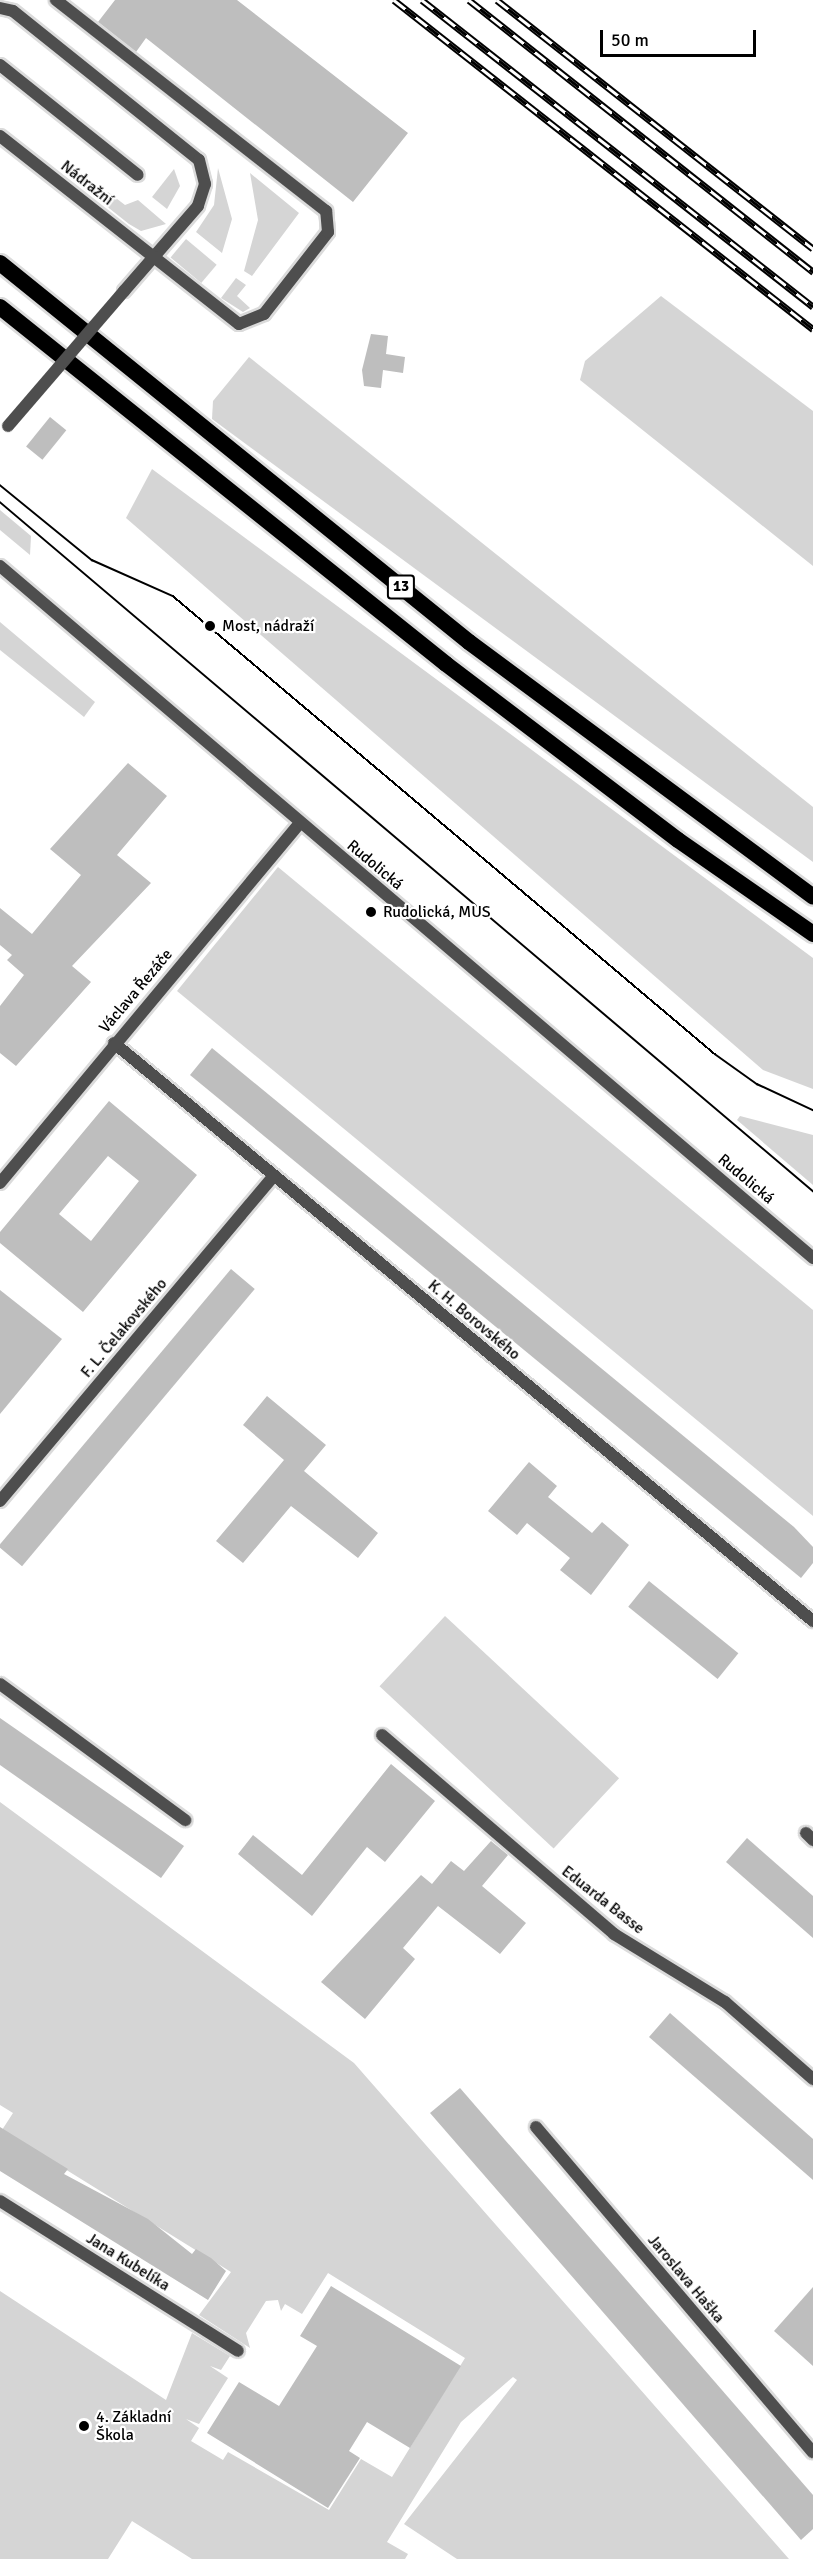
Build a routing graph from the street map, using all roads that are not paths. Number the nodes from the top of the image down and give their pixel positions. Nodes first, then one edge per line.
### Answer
1 (56, 0) edge
2 (0, 8) edge
3 (0, 65) edge
4 (0, 136) edge
5 (138, 175) dead end
6 (151, 259) junction
7 (0, 263) edge
8 (0, 307) edge
9 (4, 430) edge
10 (0, 567) edge
11 (300, 823) junction
12 (813, 897) edge
13 (813, 934) edge
14 (114, 1043) junction
15 (274, 1176) junction
16 (0, 1183) edge
17 (813, 1258) edge
18 (0, 1502) edge
19 (813, 1621) edge
20 (0, 1684) edge
21 (382, 1735) dead end
22 (184, 1820) dead end
23 (813, 2079) edge
24 (536, 2127) dead end
25 (0, 2201) edge
26 (238, 2351) dead end
27 (813, 2452) edge

1 - 6 street, Nádražní
2 - 6 street
3 - 5 street
4 - 6 street, Nádražní
6 - 9 street, bridge
7 - 12 highway, 13
8 - 13 highway, 13
10 - 11 street, Rudolická
11 - 14 street, Václava Řezáče
11 - 17 street, Rudolická
14 - 15 street, K. H. Borovského
14 - 16 street, Václava Řezáče
15 - 18 street, F. L. Čelakovského
15 - 19 street, K. H. Borovského
20 - 22 street
21 - 23 street, Eduarda Basse
24 - 27 street, Jaroslava Haška
25 - 26 street, Jana Kubelíka

